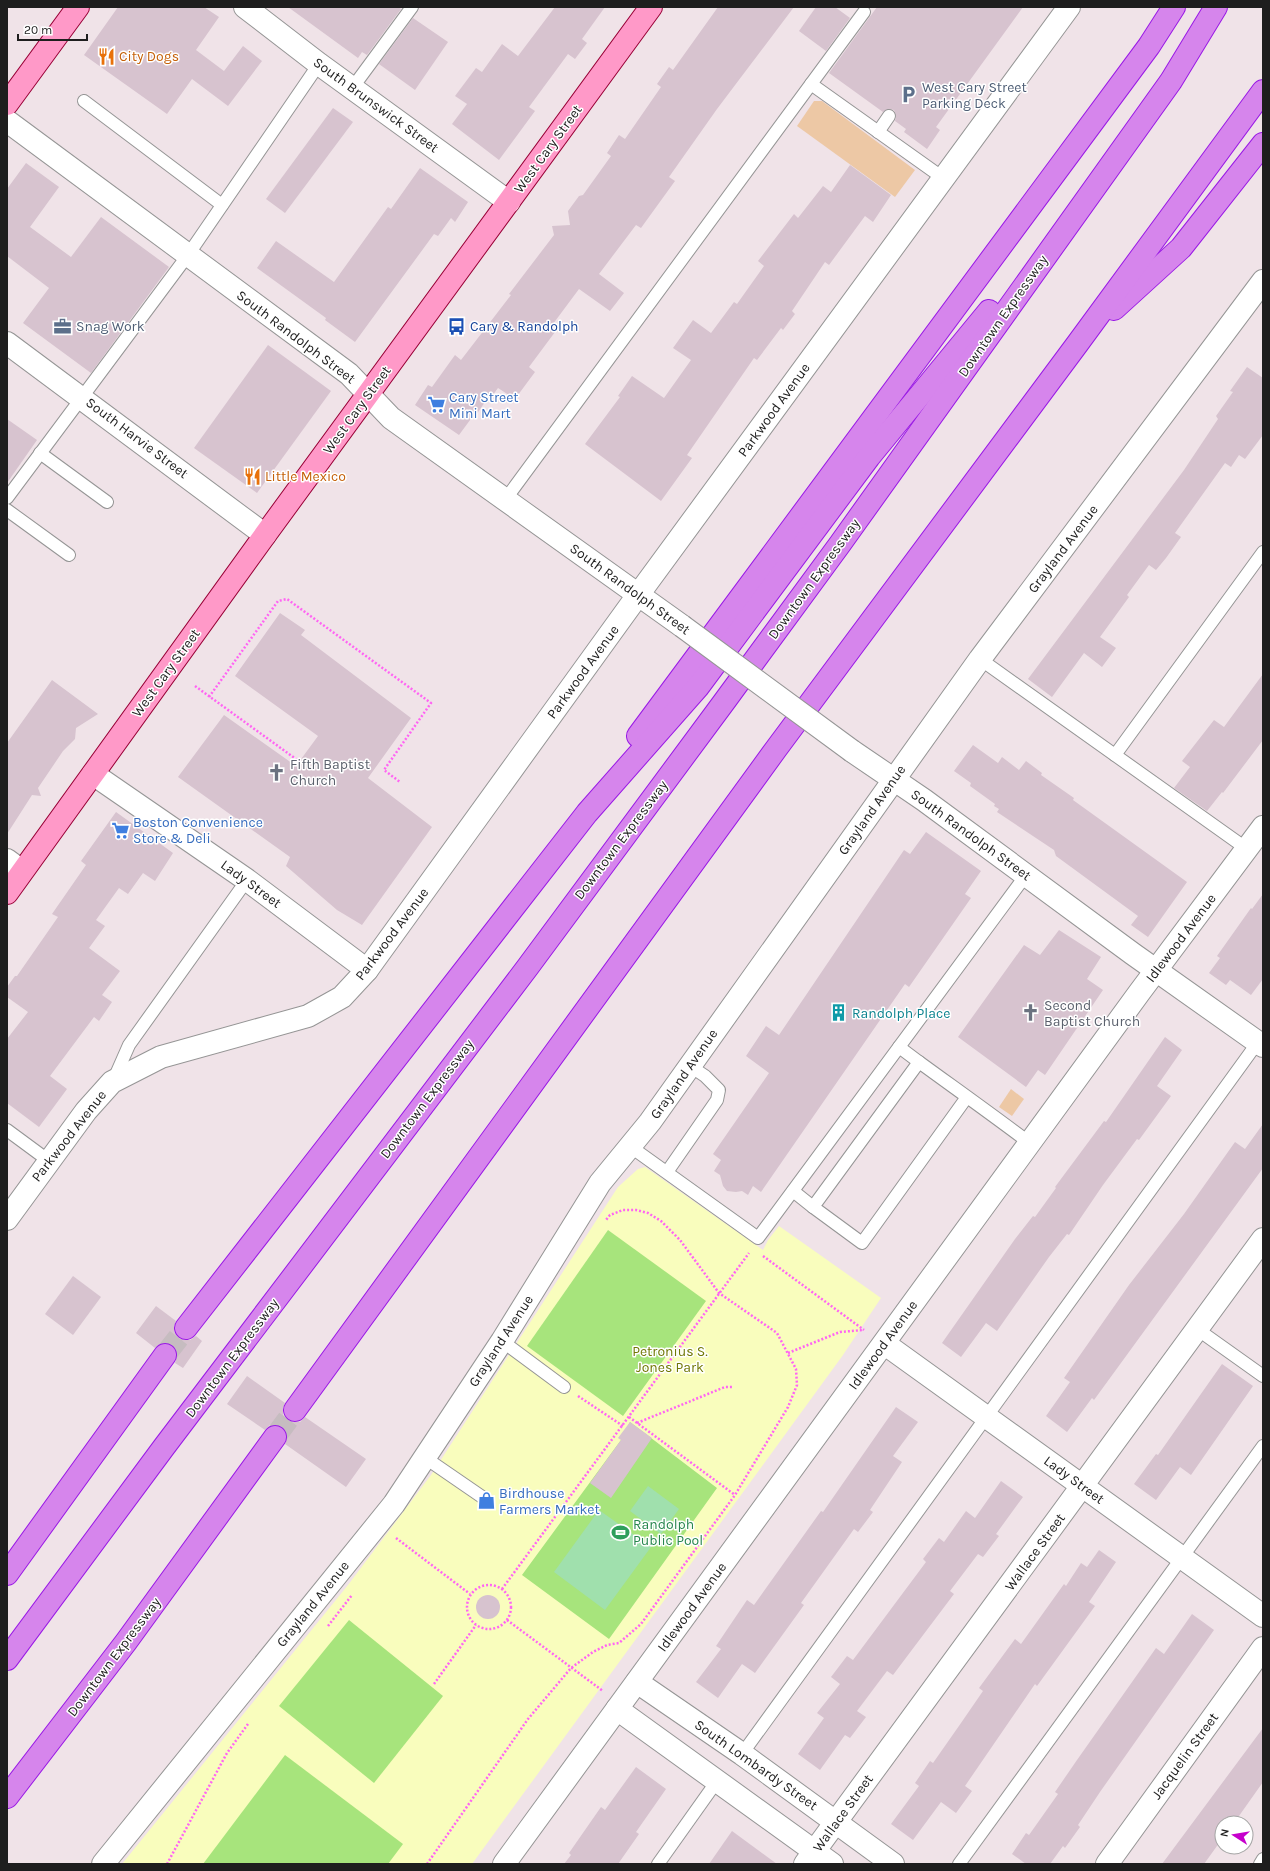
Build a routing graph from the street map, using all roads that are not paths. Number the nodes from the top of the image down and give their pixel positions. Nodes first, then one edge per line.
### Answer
1 (78, 7) edge
2 (245, 7) edge
3 (412, 7) edge
4 (651, 7) edge
5 (1068, 7) edge
6 (1174, 7) edge
7 (1216, 7) edge
8 (864, 12) dead end
9 (319, 64) junction
10 (811, 84) junction
11 (353, 87) junction
12 (1263, 91) edge
13 (84, 101) dead end
14 (7, 104) edge
15 (889, 116) dead end
16 (7, 121) edge
17 (878, 132) junction
18 (1263, 144) edge
19 (1111, 164) junction
20 (943, 178) junction
21 (509, 202) junction
22 (222, 205) junction
23 (188, 255) junction
24 (1263, 281) edge
25 (7, 343) edge
26 (1078, 343) junction
27 (369, 395) junction
28 (81, 397) junction
29 (40, 453) junction
30 (7, 498) edge
31 (505, 500) junction
32 (107, 502) dead end
33 (7, 510) edge
34 (265, 535) junction
35 (1263, 552) edge
36 (69, 555) dead end
37 (638, 596) junction
38 (980, 659) junction
39 (1115, 755) junction
40 (94, 774) junction
41 (893, 780) junction
42 (587, 813) junction
43 (1263, 827) edge
44 (1247, 849) junction
45 (15, 865) edge
46 (1026, 875) junction
47 (247, 880) junction
48 (7, 893) edge
49 (367, 970) junction
50 (1156, 971) junction
51 (1260, 1044) edge
52 (899, 1047) junction
53 (919, 1062) junction
54 (690, 1066) junction
55 (112, 1082) junction
56 (967, 1097) junction
57 (7, 1130) edge
58 (1031, 1144) junction
59 (631, 1147) junction
60 (49, 1161) junction
61 (667, 1172) junction
62 (793, 1191) junction
63 (813, 1207) junction
64 (7, 1219) edge
65 (1263, 1239) edge
66 (186, 1328) tunnel mouth
67 (1197, 1329) junction
68 (502, 1341) junction
69 (885, 1344) junction
70 (165, 1355) tunnel mouth
71 (1263, 1376) edge
72 (564, 1387) road end
73 (295, 1410) tunnel mouth
74 (986, 1416) junction
75 (275, 1437) tunnel mouth
76 (1263, 1446) edge
77 (424, 1458) junction
78 (1083, 1486) junction
79 (488, 1501) dead end
80 (1182, 1558) junction
81 (7, 1574) edge
82 (1263, 1616) edge
83 (1263, 1648) edge
84 (7, 1659) edge
85 (637, 1682) junction
86 (617, 1709) junction
87 (742, 1754) junction
88 (32, 1764) junction
89 (717, 1781) junction
90 (7, 1798) edge
91 (7, 1813) edge
92 (836, 1822) junction
93 (810, 1858) edge
94 (1263, 1859) edge
95 (102, 1864) edge
96 (504, 1864) edge
97 (658, 1864) edge
98 (832, 1864) edge
99 (893, 1864) edge
100 (959, 1864) edge
101 (1107, 1864) edge
102 (1260, 1864) edge

1 - 14 main road
2 - 9 street, South Brunswick Street
3 - 11 lane
4 - 21 main road, West Cary Street
5 - 20 street, Parkwood Avenue
6 - 42 highway
7 - 19 highway, Downtown Expressway
8 - 10 lane
9 - 11 street, South Brunswick Street
9 - 22 lane
10 - 17 lane
10 - 31 lane
11 - 21 street, South Brunswick Street
12 - 26 highway
13 - 22 lane
15 - 17 lane
16 - 23 street, South Randolph Street
17 - 20 lane
18 - 26 highway
19 - 42 highway
19 - 84 highway, Downtown Expressway
20 - 37 street, Parkwood Avenue
21 - 27 main road, West Cary Street
22 - 23 lane
23 - 27 street, South Randolph Street
23 - 28 lane
24 - 38 street, Grayland Avenue
25 - 28 street, South Harvie Street
26 - 73 highway
27 - 31 street, South Randolph Street
27 - 34 main road, West Cary Street
28 - 29 lane
28 - 34 street, South Harvie Street
29 - 30 lane
29 - 32 lane
31 - 37 street, South Randolph Street
33 - 36 lane
34 - 40 main road, West Cary Street
35 - 39 lane
37 - 41 street, South Randolph Street, bridge
37 - 49 street, Parkwood Avenue
38 - 39 lane
38 - 41 street, Grayland Avenue
39 - 44 lane
40 - 45 main road, West Cary Street
40 - 47 street, Lady Street
41 - 46 street, South Randolph Street
41 - 54 street, Grayland Avenue
42 - 66 highway
43 - 44 street, Idlewood Avenue
44 - 50 street, Idlewood Avenue
45 - 48 main road, West Cary Street
46 - 50 street, South Randolph Street
46 - 52 lane
47 - 49 street, Lady Street
47 - 55 lane
49 - 55 street, Parkwood Avenue
50 - 51 street, South Randolph Street
50 - 58 street, Idlewood Avenue
51 - 74 lane
52 - 53 lane
52 - 62 lane
53 - 56 lane
53 - 63 lane
54 - 59 street, Grayland Avenue
54 - 61 lane
55 - 60 street, Parkwood Avenue
56 - 58 lane
56 - 63 lane
57 - 60 lane
58 - 69 street, Idlewood Avenue
59 - 61 lane
59 - 68 street, Grayland Avenue
60 - 64 street, Parkwood Avenue
61 - 62 lane
62 - 63 lane
65 - 67 street, Wallace Street
67 - 71 lane
67 - 78 street, Wallace Street
68 - 72 lane
68 - 77 street, Grayland Avenue
69 - 74 street, Lady Street
69 - 85 street, Idlewood Avenue
70 - 81 highway
74 - 78 street, Lady Street
74 - 87 lane
75 - 88 highway, Downtown Expressway
76 - 80 lane
77 - 79 lane
77 - 95 street, Grayland Avenue
78 - 80 street, Lady Street
78 - 92 street, Wallace Street
80 - 82 street, Lady Street
80 - 100 lane
83 - 101 street, Jacquelin Street
85 - 86 street, Idlewood Avenue
85 - 87 street, South Lombardy Street
86 - 89 street
86 - 96 street, Idlewood Avenue
87 - 92 street, South Lombardy Street
88 - 90 highway, Downtown Expressway
88 - 91 highway
89 - 93 street
89 - 97 lane
92 - 93 street, Wallace Street
92 - 99 street, South Lombardy Street
93 - 98 street
94 - 102 lane

